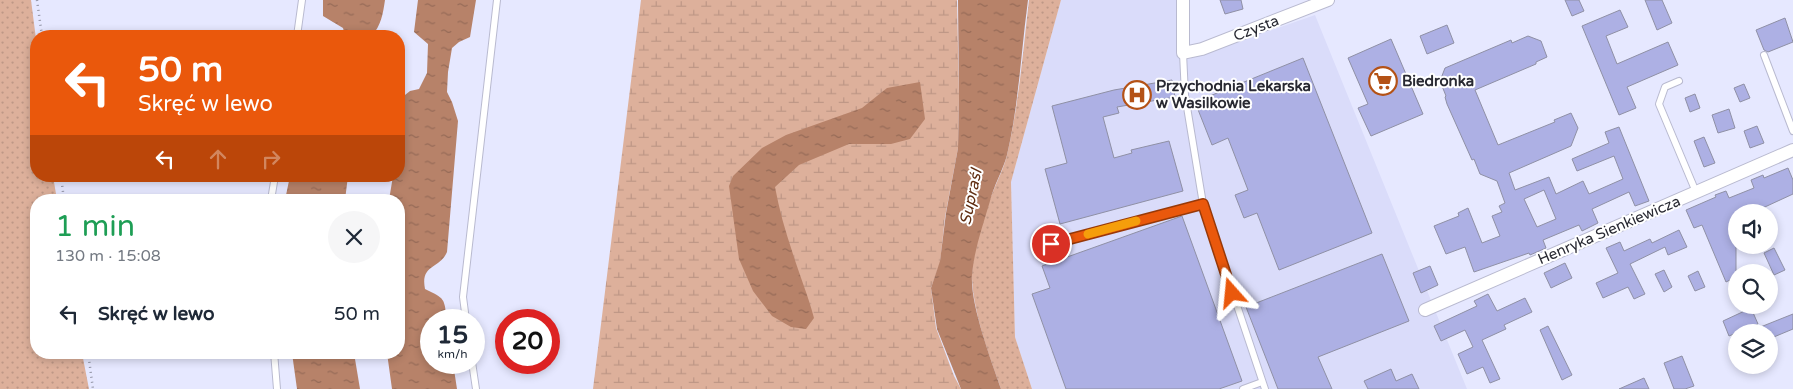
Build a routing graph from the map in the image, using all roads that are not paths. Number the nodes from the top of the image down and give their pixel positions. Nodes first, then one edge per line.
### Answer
1 (302, 0) edge
2 (497, 0) edge
3 (1183, 0) edge
4 (1328, 0) edge
5 (297, 30) edge
6 (1183, 53) junction
7 (1764, 55) dead end
8 (1679, 82) dead end
9 (1793, 130) edge
10 (1793, 150) edge
11 (1696, 192) junction
12 (1203, 204) junction
13 (1051, 244) dead end
14 (465, 309) edge
15 (1425, 310) dead end
16 (275, 359) edge
17 (474, 374) edge
18 (1262, 382) junction
19 (278, 389) edge
20 (476, 389) edge
21 (1243, 389) edge
22 (1265, 389) edge

1 - 5 lane
2 - 14 lane
3 - 6 street
4 - 6 street, Czysta
6 - 12 lane
7 - 9 lane
8 - 11 lane
10 - 11 street, Henryka Sienkiewicza
11 - 15 street, Henryka Sienkiewicza
12 - 13 lane
12 - 18 lane
16 - 19 lane
17 - 20 lane
18 - 21 lane
18 - 22 lane

